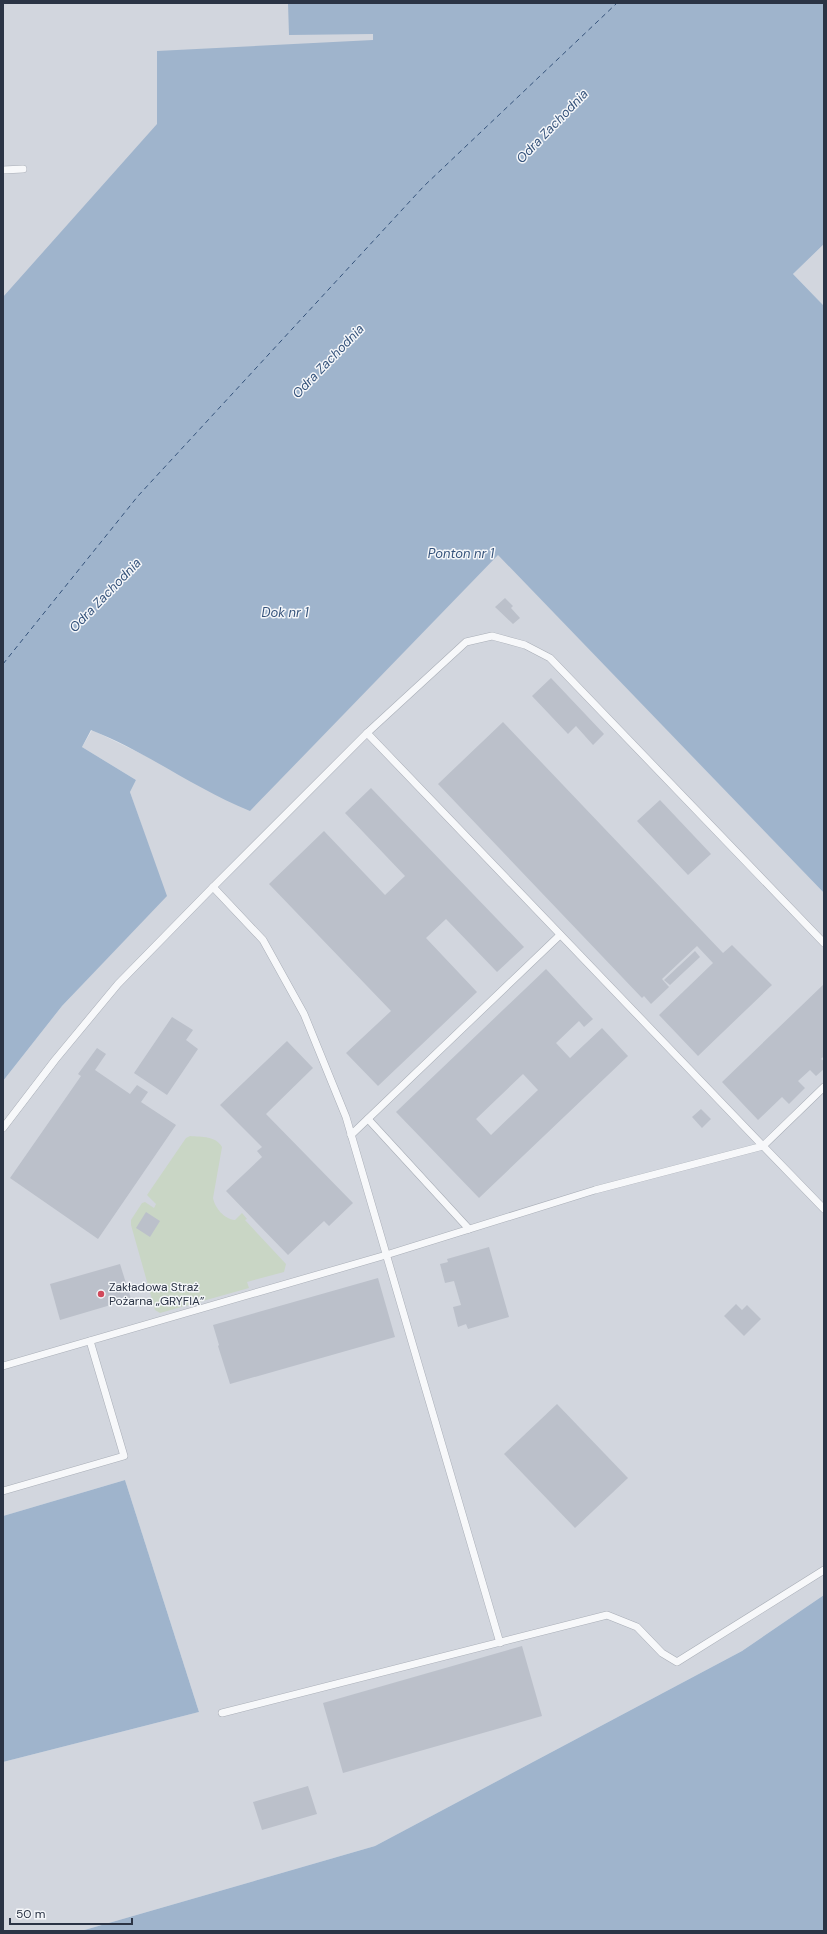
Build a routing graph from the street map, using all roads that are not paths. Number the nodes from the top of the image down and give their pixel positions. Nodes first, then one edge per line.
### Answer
1 (23, 169) dead end
2 (3, 170) edge
3 (367, 733) junction
4 (213, 887) junction
5 (560, 935) junction
6 (824, 943) edge
7 (824, 1087) edge
8 (368, 1119) junction
9 (3, 1128) edge
10 (351, 1135) junction
11 (763, 1146) junction
12 (824, 1209) edge
13 (469, 1229) junction
14 (386, 1255) junction
15 (90, 1341) junction
16 (3, 1366) edge
17 (3, 1491) edge
18 (824, 1570) edge
19 (500, 1643) junction
20 (222, 1713) dead end

1 - 2 lane
3 - 4 lane
3 - 5 lane
3 - 6 lane
4 - 9 lane
4 - 10 lane
5 - 8 lane
5 - 11 lane
7 - 11 lane
8 - 10 lane
8 - 13 lane
10 - 14 lane
11 - 12 lane
11 - 13 lane
13 - 14 lane
14 - 15 lane
14 - 19 lane
15 - 16 lane
15 - 17 lane
18 - 19 lane
19 - 20 lane

